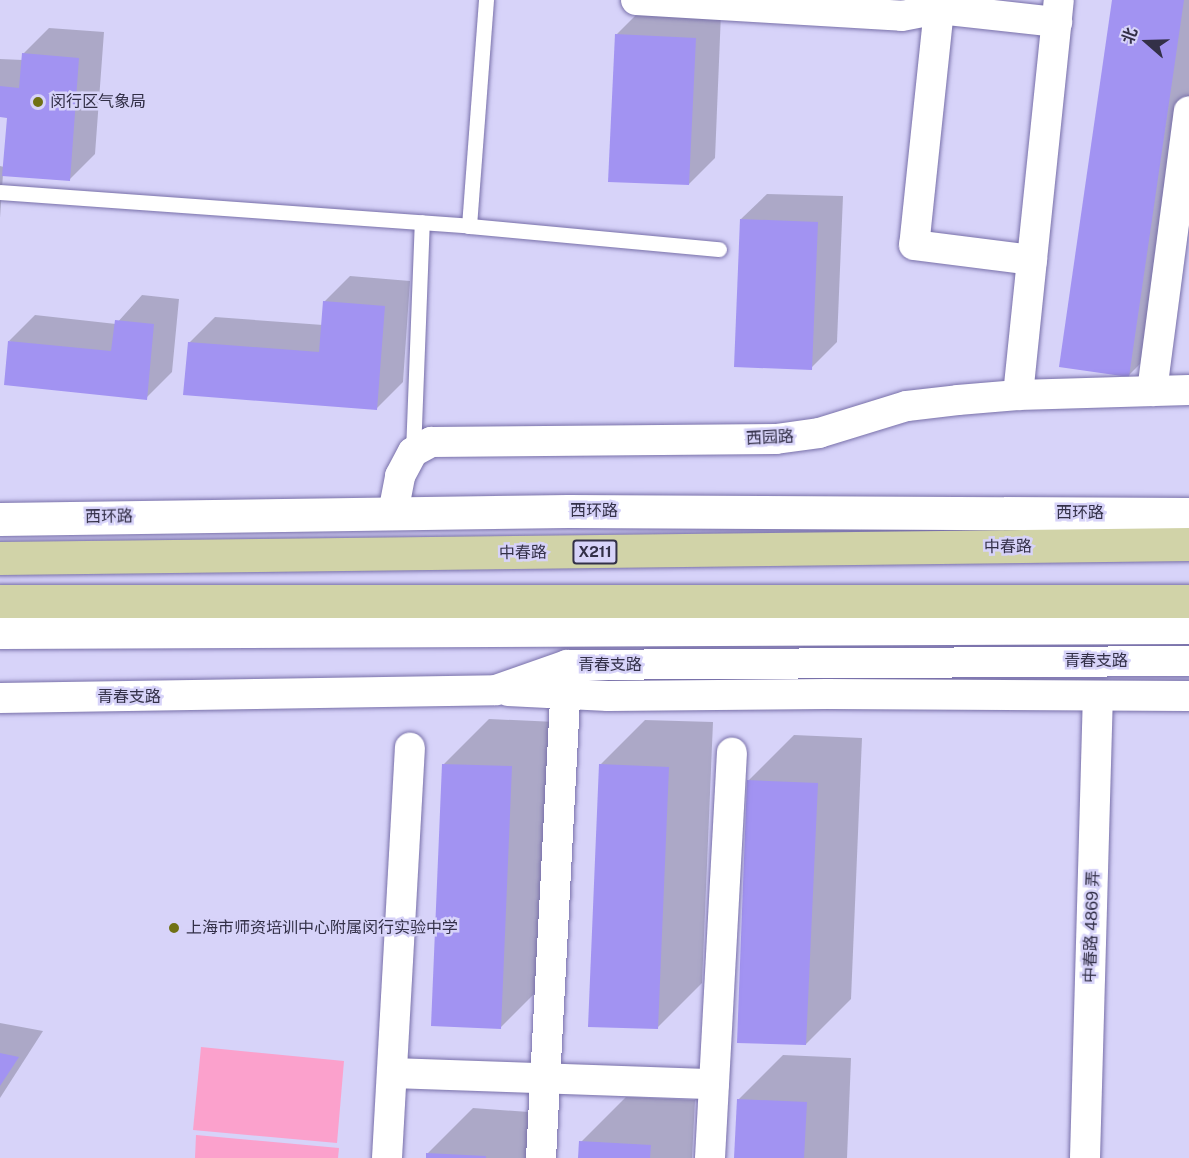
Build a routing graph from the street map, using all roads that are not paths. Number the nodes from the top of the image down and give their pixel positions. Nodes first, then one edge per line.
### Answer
1 (486, 0) edge
2 (636, 0) edge
3 (902, 8) edge
4 (939, 9) junction
5 (1058, 11) edge
6 (1189, 111) edge
7 (1187, 142) edge
8 (0, 192) edge
9 (422, 222) junction
10 (469, 226) junction
11 (718, 249) dead end
12 (1032, 260) junction
13 (1189, 390) edge
14 (1152, 391) junction
15 (1018, 395) junction
16 (413, 452) junction
17 (393, 513) junction
18 (1189, 514) edge
19 (0, 519) edge
20 (1189, 544) edge
21 (0, 558) edge
22 (0, 601) edge
23 (1189, 601) edge
24 (1189, 627) edge
25 (0, 632) edge
26 (1189, 661) edge
27 (567, 665) junction
28 (496, 690) junction
29 (566, 695) junction
30 (1189, 696) edge
31 (1098, 697) junction
32 (0, 698) edge
33 (410, 748) dead end
34 (732, 753) dead end
35 (393, 1073) junction
36 (545, 1078) junction
37 (714, 1084) junction
38 (387, 1158) edge
39 (541, 1158) edge
40 (710, 1158) edge
41 (1085, 1158) edge

1 - 10 lane
2 - 3 street
3 - 4 street
4 - 5 street
4 - 12 street
5 - 12 street
6 - 7 street
7 - 14 street
8 - 9 lane
9 - 10 lane
9 - 16 lane
10 - 11 lane
12 - 15 street
13 - 14 street, 西园路
14 - 15 street, 西园路
15 - 16 street, 西园路
16 - 17 street
17 - 18 main road, 西环路
17 - 19 main road, 西环路
20 - 21 main road, 中春路 / X211
22 - 23 main road
24 - 25 main road
26 - 27 street, 青春支路
27 - 28 street, 青春支路
27 - 29 street
28 - 29 street
28 - 32 street, 青春支路
29 - 31 street
29 - 36 street
30 - 31 street
31 - 41 street, 中春路 4869 弄
33 - 35 street
34 - 37 street
35 - 36 street
35 - 38 street
36 - 37 street
36 - 39 street
37 - 40 street

